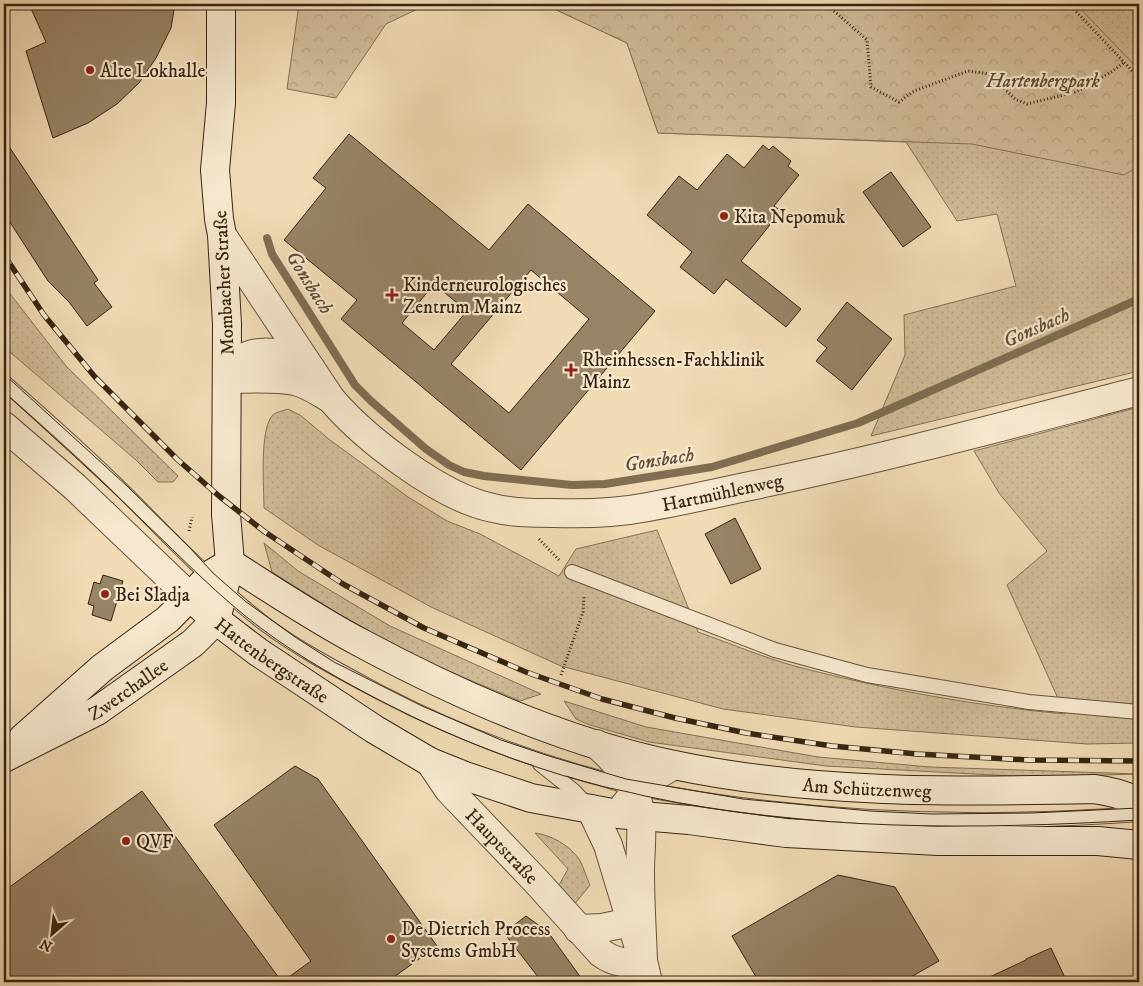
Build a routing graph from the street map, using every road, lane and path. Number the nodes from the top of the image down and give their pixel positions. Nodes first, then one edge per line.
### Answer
1 (221, 4) edge
2 (826, 4) edge
3 (1070, 4) edge
4 (1124, 62) junction
5 (1139, 78) edge
6 (222, 234) junction
7 (311, 369) junction
8 (227, 379) junction
9 (4, 382) edge
10 (1139, 392) edge
11 (331, 399) junction
12 (4, 426) edge
13 (537, 537) dead end
14 (572, 572) junction
15 (220, 576) junction
16 (189, 596) junction
17 (216, 620) junction
18 (561, 675) dead end
19 (1139, 712) edge
20 (596, 744) junction
21 (4, 756) edge
22 (531, 758) junction
23 (430, 762) junction
24 (674, 765) junction
25 (632, 799) junction
26 (1139, 802) edge
27 (591, 809) junction
28 (1139, 814) edge
29 (606, 840) junction
30 (1139, 845) edge
31 (631, 922) junction
32 (578, 928) junction
33 (646, 972) edge

1 - 6 main road, Mombacher Straße
2 - 4 path
3 - 4 path
4 - 5 path
6 - 7 main road, Hartmühlenweg
6 - 8 main road, Mombacher Straße
7 - 8 main road, Hartmühlenweg
7 - 11 main road, Hartmühlenweg
8 - 11 main road, Hartmühlenweg
8 - 15 main road, Mombacher Straße
9 - 15 lane, Hattenbergstraße
10 - 11 main road, Hartmühlenweg
12 - 16 main road, Hattenbergstraße
13 - 14 path
14 - 18 path
14 - 19 lane
15 - 16 main road, Zwerchallee
15 - 17 main road
15 - 20 main road, Hattenbergstraße
15 - 22 lane, Hattenbergstraße
16 - 17 main road, Hattenbergstraße
16 - 21 main road, Zwerchallee
17 - 21 main road, Zwerchallee
17 - 23 main road, Hattenbergstraße
20 - 24 main road, Am Schützenweg
20 - 25 main road
22 - 25 lane, Hattenbergstraße
22 - 27 lane, Hattenbergstraße
23 - 27 main road, Hattenbergstraße
23 - 32 main road, Hauptstraße
24 - 25 main road
24 - 26 main road, Am Schützenweg
25 - 27 main road, Hattenbergstraße
25 - 28 lane, Am Schützenweg
25 - 29 main road
25 - 30 main road
25 - 33 main road
27 - 29 main road
29 - 31 main road
31 - 32 main road
31 - 33 main road
32 - 33 main road, Hauptstraße

